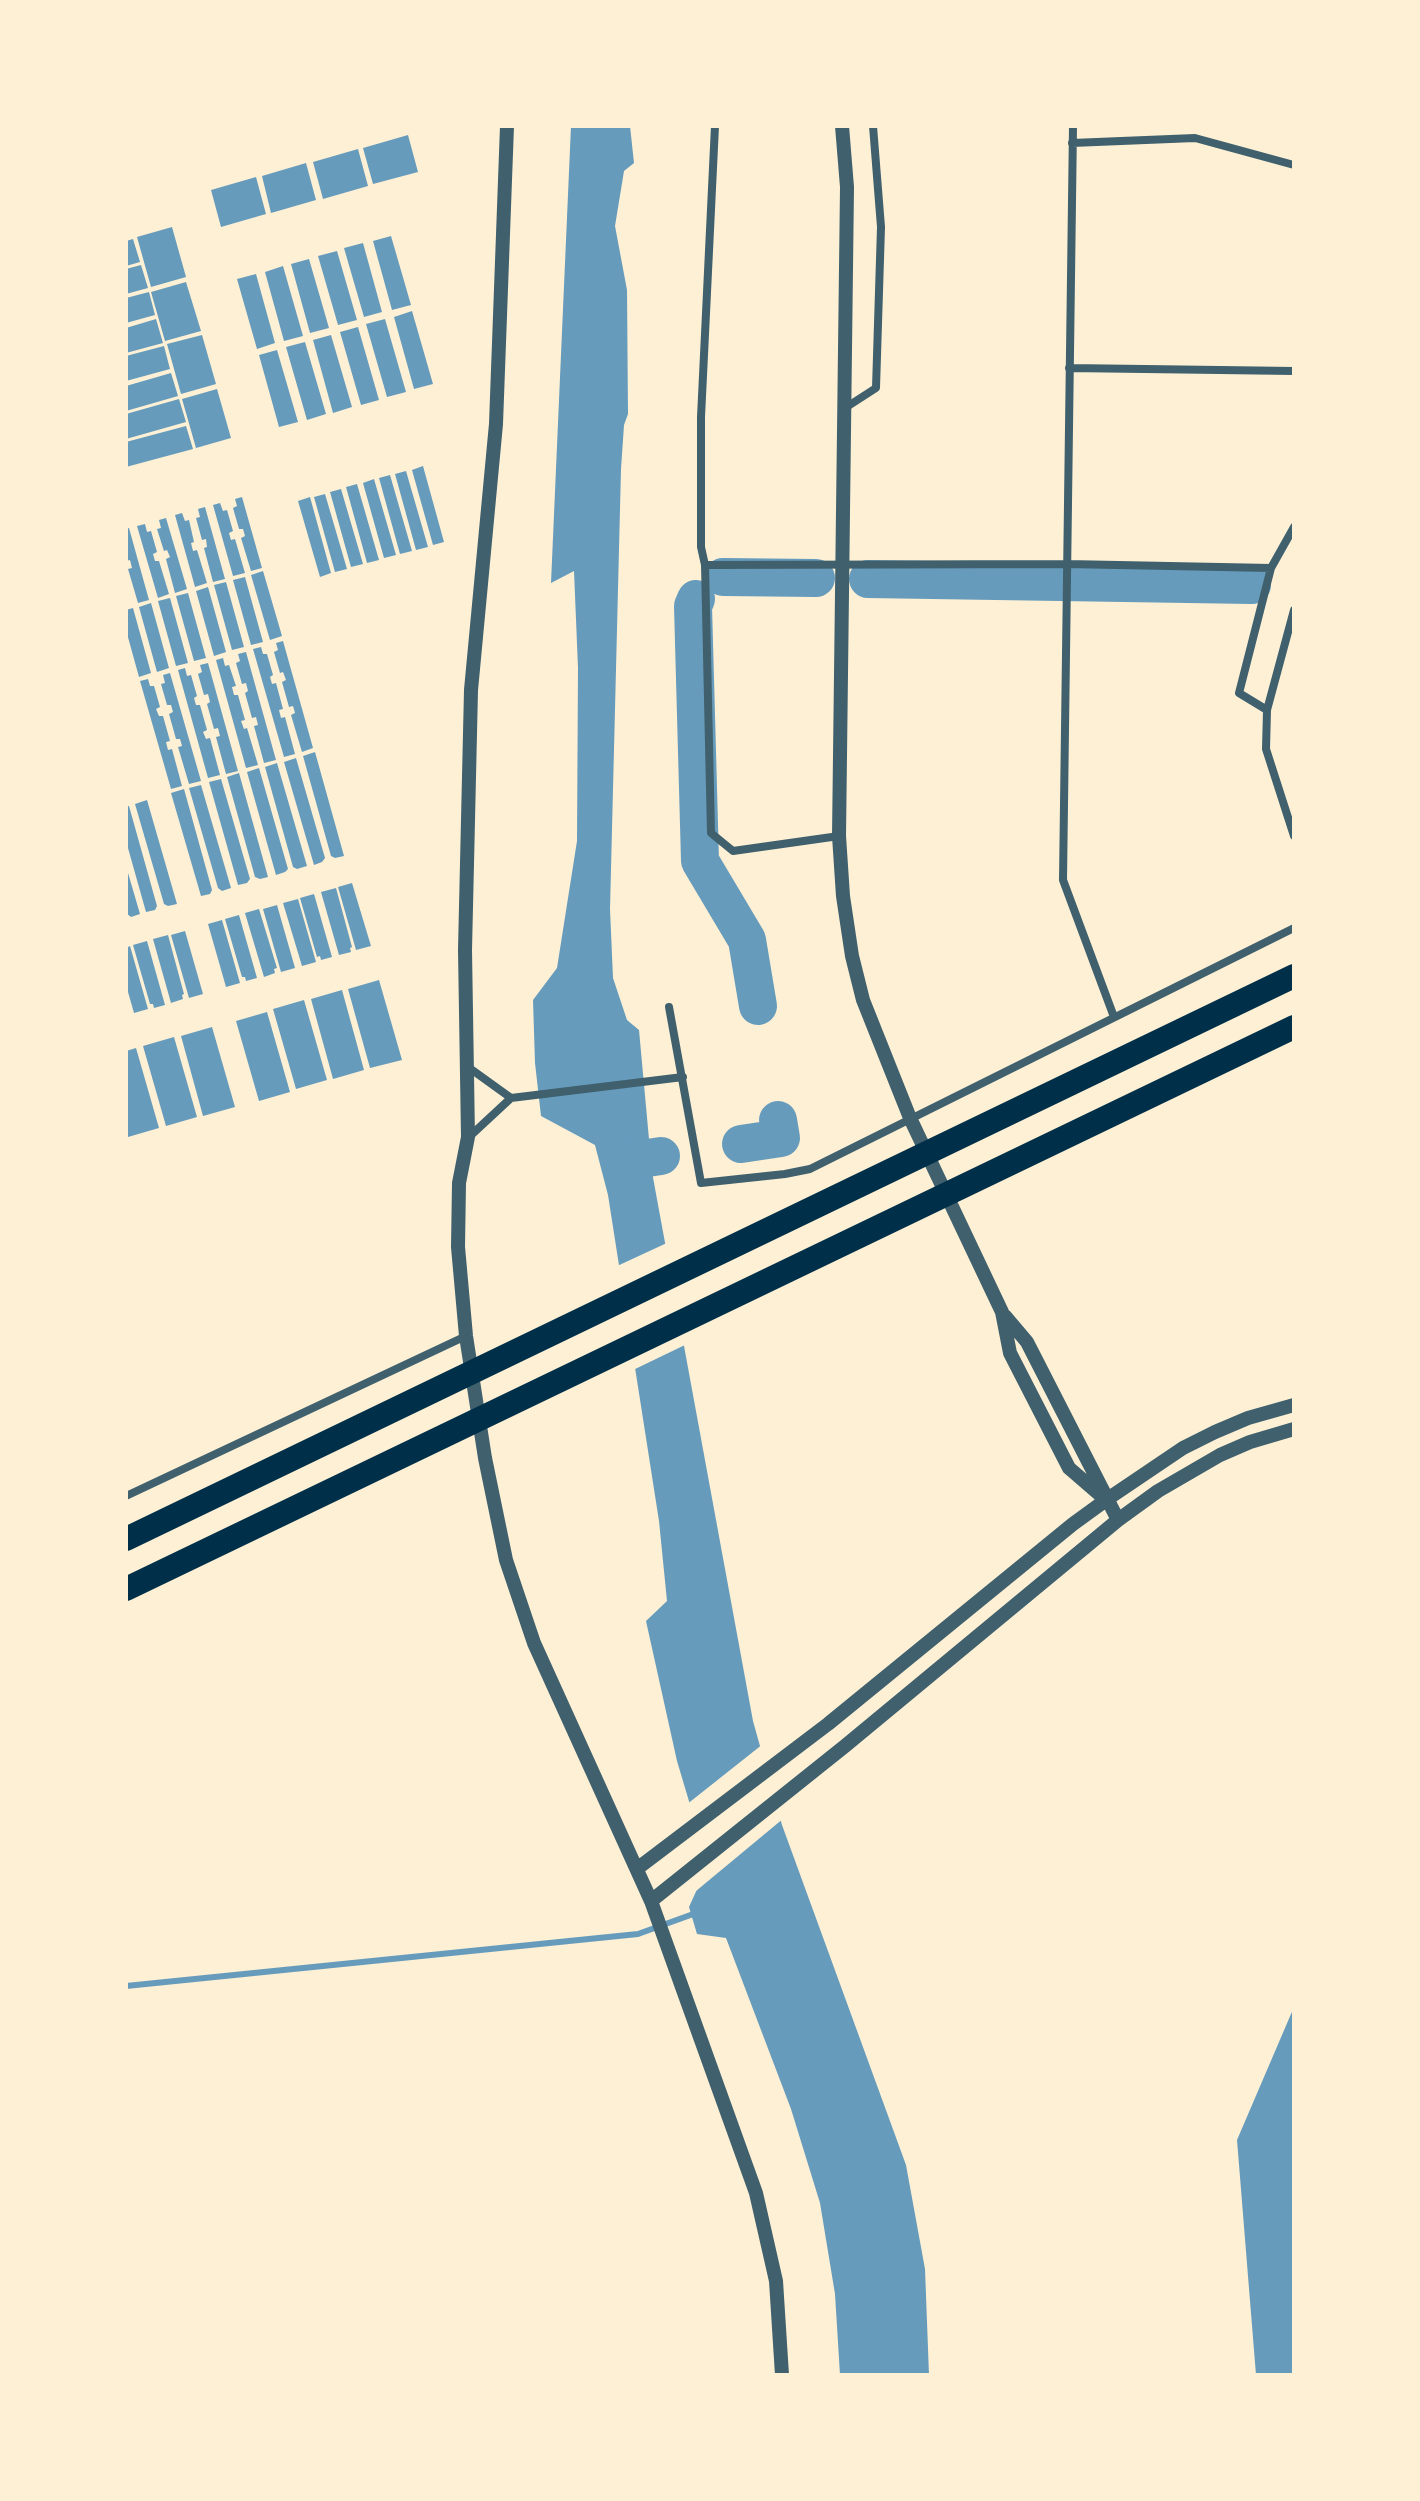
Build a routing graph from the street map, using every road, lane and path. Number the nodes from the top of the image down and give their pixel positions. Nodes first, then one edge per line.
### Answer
1 (507, 126) edge
2 (715, 126) edge
3 (842, 126) edge
4 (873, 126) edge
5 (1073, 126) edge
6 (1072, 143) junction
7 (1294, 165) edge
8 (1069, 368) junction
9 (1294, 371) edge
10 (843, 409) junction
11 (1294, 527) edge
12 (842, 564) junction
13 (1067, 564) junction
14 (705, 565) junction
15 (1271, 568) junction
16 (1294, 610) edge
17 (1267, 710) junction
18 (839, 836) junction
19 (1294, 836) edge
20 (1294, 928) edge
21 (1294, 976) edge
22 (669, 1007) dead end
23 (1114, 1017) junction
24 (1294, 1027) edge
25 (467, 1067) junction
26 (683, 1077) junction
27 (511, 1098) junction
28 (910, 1118) junction
29 (468, 1137) junction
30 (466, 1336) junction
31 (1294, 1405) edge
32 (1294, 1429) edge
33 (126, 1496) edge
34 (1106, 1500) junction
35 (1118, 1520) junction
36 (126, 1539) edge
37 (126, 1589) edge
38 (828, 1724) junction
39 (845, 1746) junction
40 (638, 1868) junction
41 (651, 1901) junction
42 (782, 2375) edge

1 - 25 street
2 - 14 street
3 - 10 street
4 - 10 street
5 - 6 street
6 - 7 street
6 - 8 street
8 - 9 street
8 - 13 street
10 - 12 street
11 - 15 street
12 - 13 street
12 - 14 street
12 - 18 street
13 - 15 street
13 - 23 street
14 - 18 street
15 - 17 street
16 - 17 street
17 - 19 street
18 - 28 street
20 - 23 street
21 - 36 highway
22 - 26 street
23 - 28 street
24 - 37 highway
25 - 27 street
25 - 29 street
26 - 27 street
26 - 28 street
27 - 29 street
28 - 34 street
29 - 30 street
30 - 33 street
30 - 40 street
31 - 34 street
32 - 35 street
34 - 35 street
34 - 38 street
35 - 39 street
38 - 39 street
38 - 40 street
39 - 41 street
40 - 41 street
41 - 42 street

